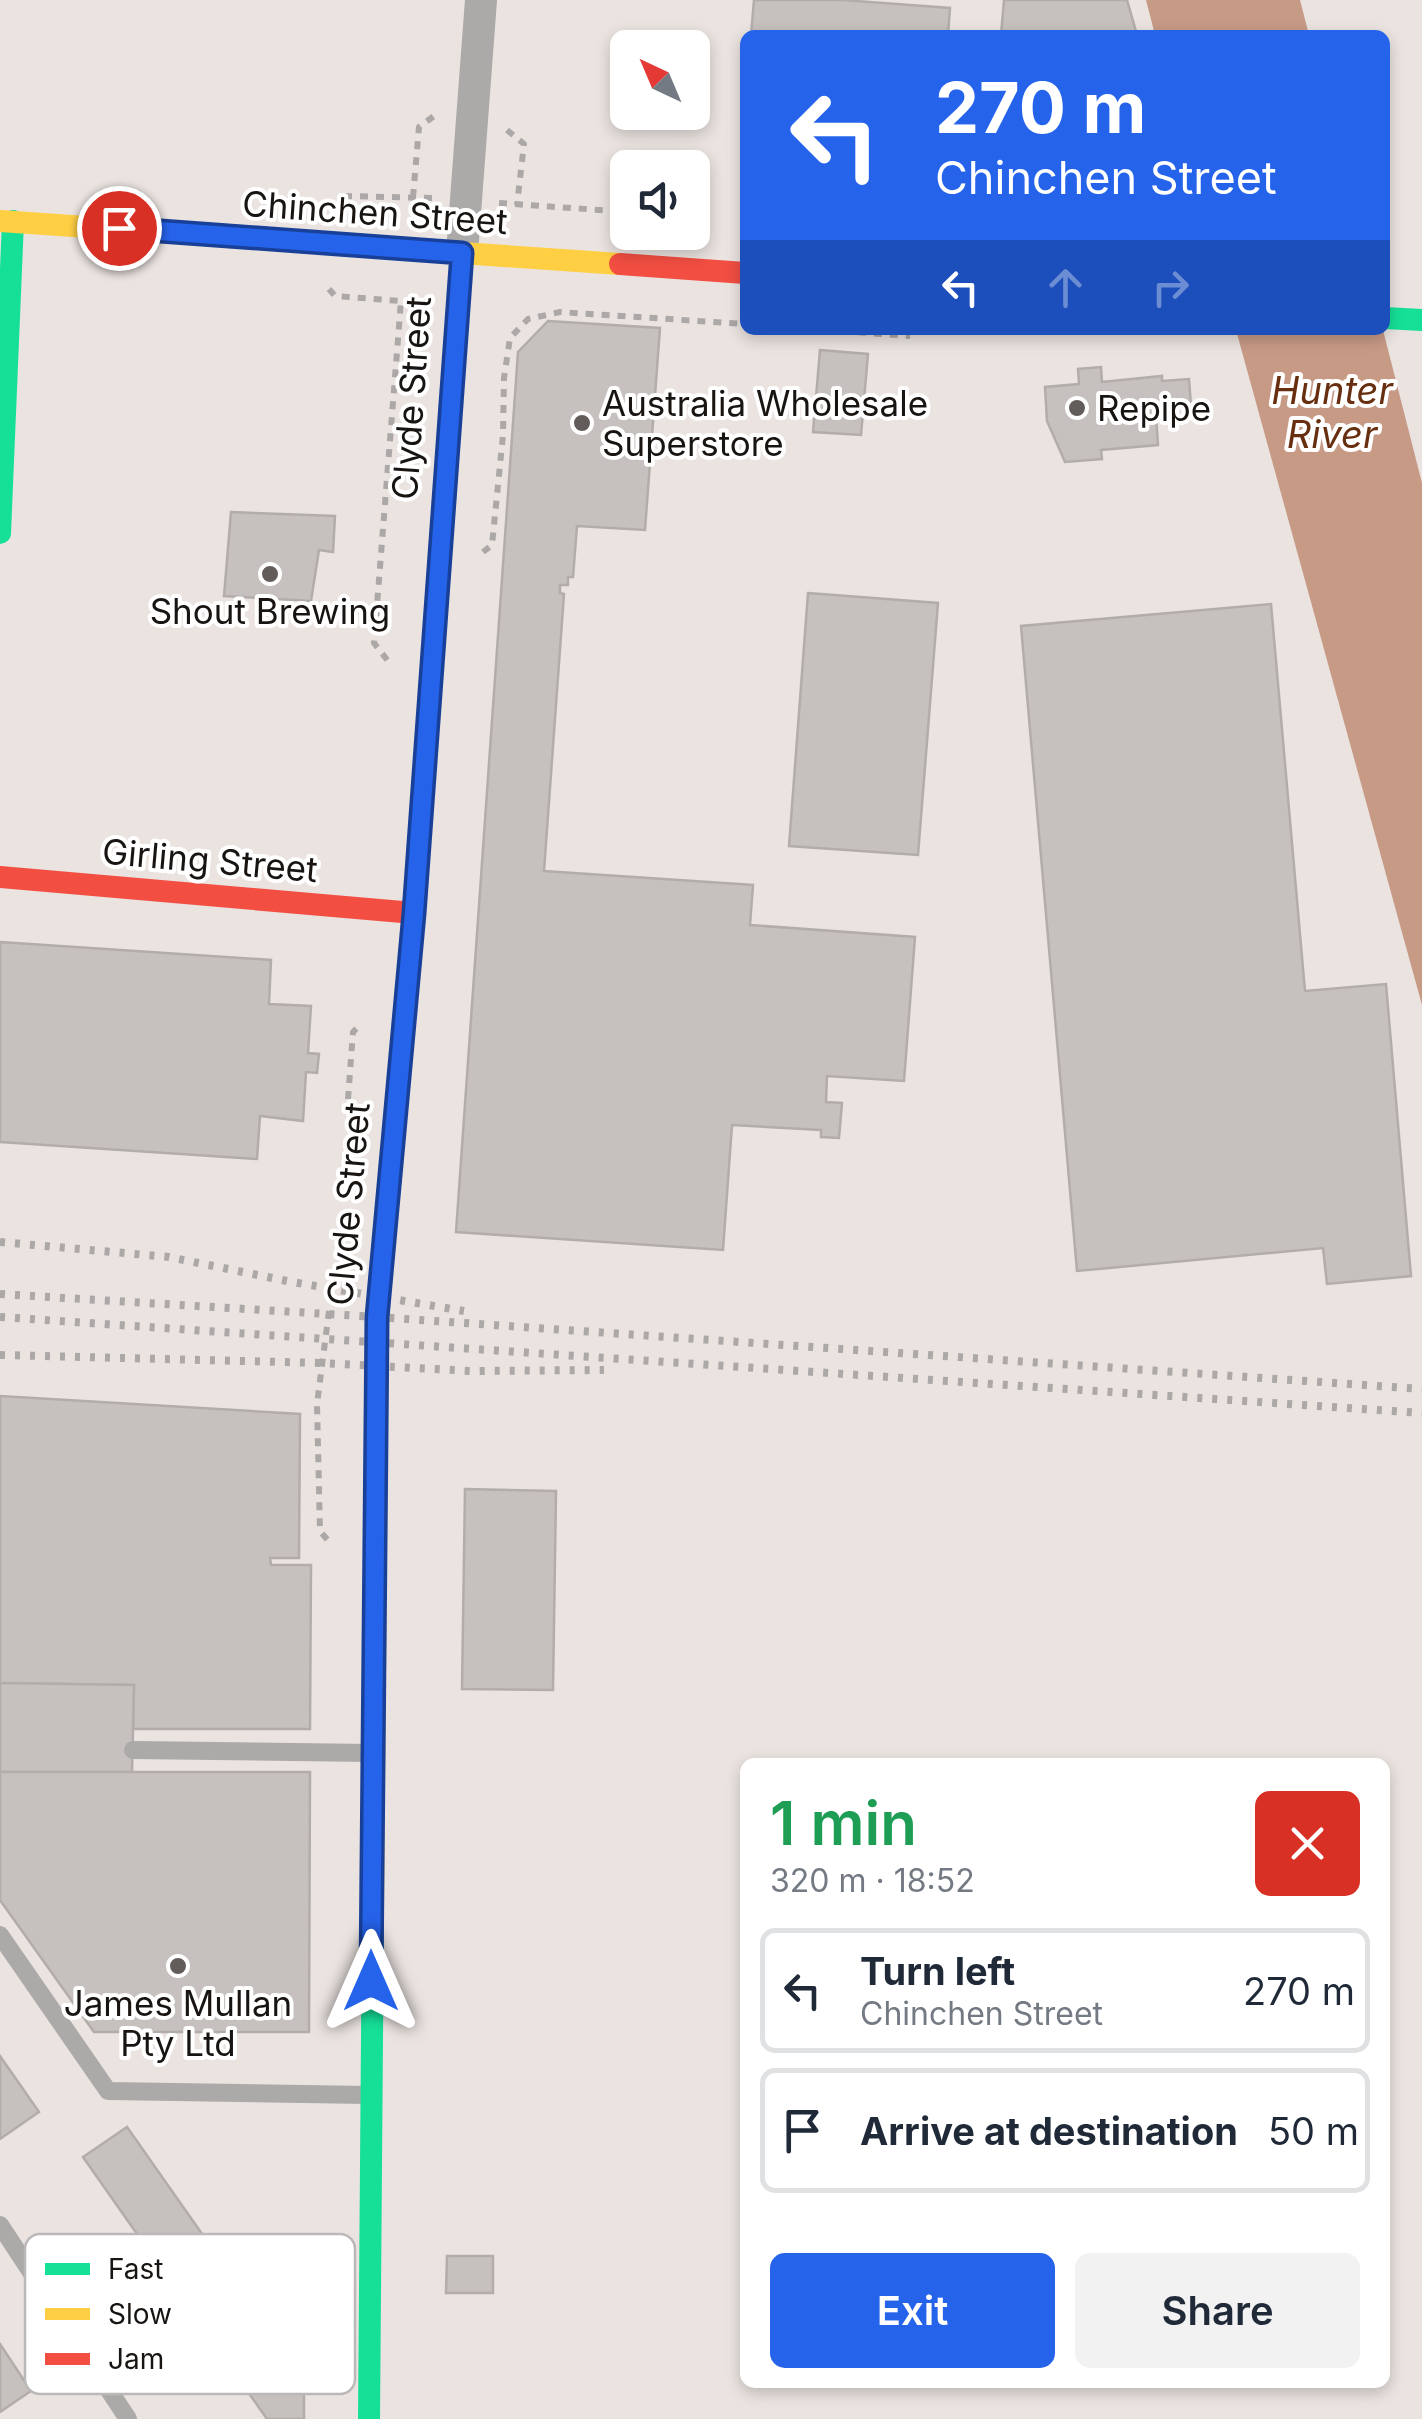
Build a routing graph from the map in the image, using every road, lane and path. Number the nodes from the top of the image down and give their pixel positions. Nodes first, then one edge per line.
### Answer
1 (481, 0) edge
2 (419, 127) dead end
3 (524, 144) dead end
4 (413, 197) dead end
5 (610, 211) edge
6 (7, 221) edge
7 (462, 253) junction
8 (740, 273) edge
9 (335, 296) dead end
10 (1390, 318) edge
11 (1422, 320) edge
12 (740, 324) edge
13 (0, 533) edge
14 (492, 545) dead end
15 (374, 643) dead end
16 (0, 878) edge
17 (414, 913) junction
18 (330, 1301) dead end
19 (320, 1531) dead end
20 (132, 1750) dead end
21 (372, 1753) junction
22 (0, 1935) edge
23 (370, 2095) junction
24 (0, 2226) edge
25 (25, 2264) edge
26 (111, 2394) edge
27 (128, 2419) edge
28 (369, 2419) edge

1 - 7 street, Clyde Street
2 - 4 path
3 - 5 path
6 - 7 street, Chinchen Street
6 - 13 street
7 - 8 street, Chinchen Street
7 - 17 street, Clyde Street
9 - 15 path
10 - 11 street
12 - 14 path
16 - 17 street, Girling Street
17 - 21 street, Clyde Street
18 - 19 path
20 - 21 lane
21 - 23 street, Clyde Street
22 - 23 lane
23 - 28 street, Clyde Street
24 - 25 lane
26 - 27 lane

